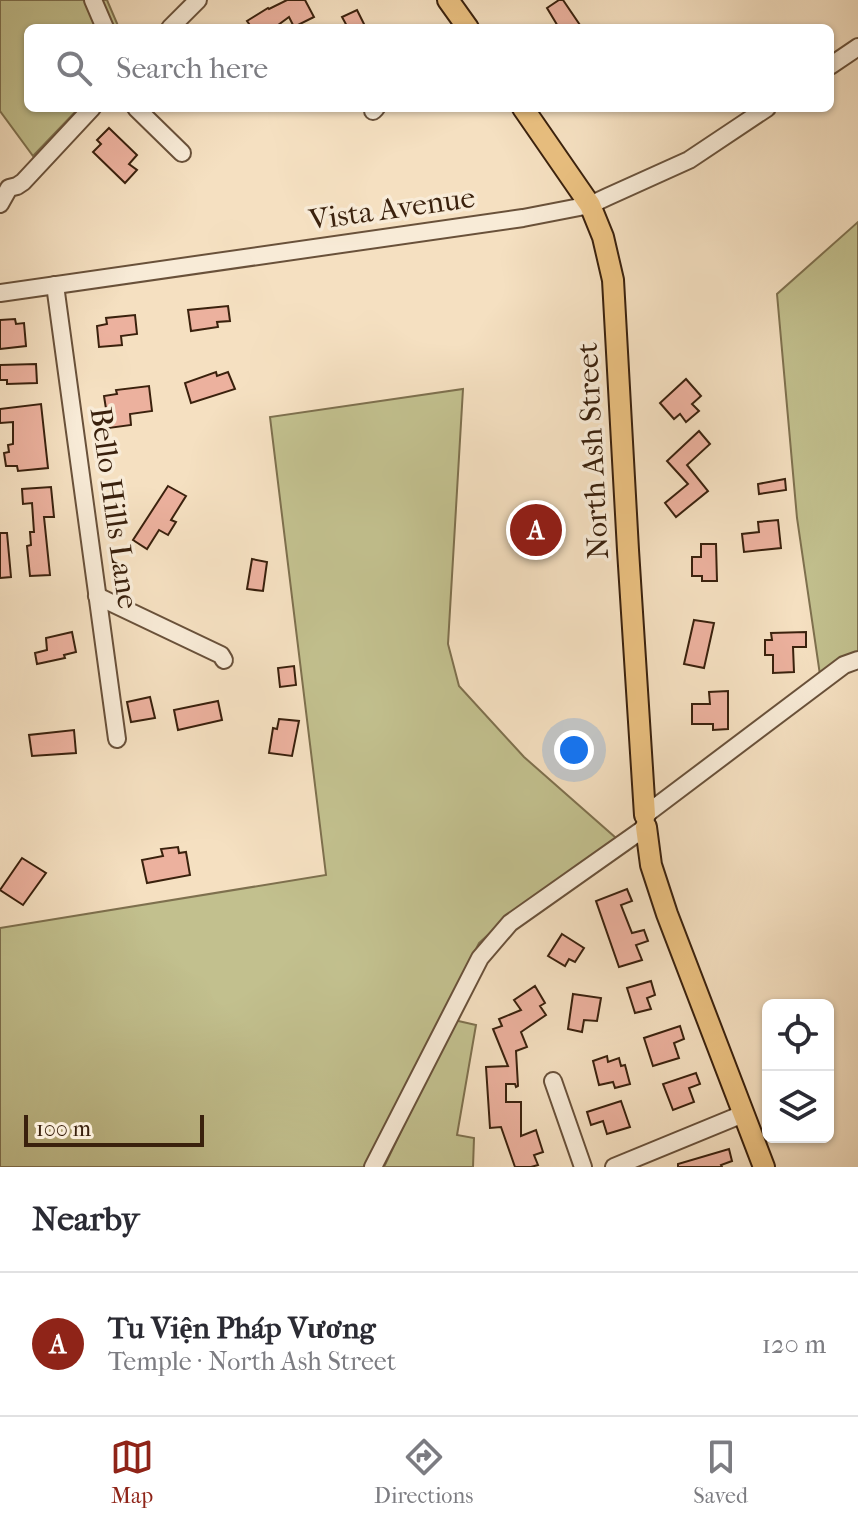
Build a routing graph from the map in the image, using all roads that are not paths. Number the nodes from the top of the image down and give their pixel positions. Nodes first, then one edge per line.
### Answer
1 (93, 0) edge
2 (198, 0) edge
3 (448, 0) edge
4 (103, 24) edge
5 (174, 24) edge
6 (465, 24) edge
7 (858, 47) edge
8 (834, 63) edge
9 (88, 112) edge
10 (140, 112) edge
11 (526, 112) edge
12 (761, 112) edge
13 (182, 153) dead end
14 (4, 185) edge
15 (0, 204) edge
16 (590, 205) junction
17 (55, 285) junction
18 (0, 293) edge
19 (97, 596) junction
20 (224, 660) dead end
21 (858, 660) edge
22 (117, 739) dead end
23 (646, 821) junction
24 (553, 1081) dead end
25 (743, 1114) junction
26 (373, 1167) edge
27 (583, 1167) edge
28 (614, 1167) edge
29 (764, 1167) edge

1 - 4 street
2 - 5 street
3 - 6 main road
7 - 8 street
9 - 14 street
10 - 13 street
11 - 16 main road, North Ash Street
12 - 16 street, Vista Avenue
14 - 15 street
16 - 17 street, Vista Avenue
16 - 23 main road, North Ash Street
17 - 18 street, Vista Avenue
17 - 19 street, Bello Hills Lane
19 - 20 street
19 - 22 street, Bello Hills Lane
21 - 23 street
23 - 25 main road, North Ash Street
23 - 26 street
24 - 27 street
25 - 28 street
25 - 29 main road, North Ash Street

